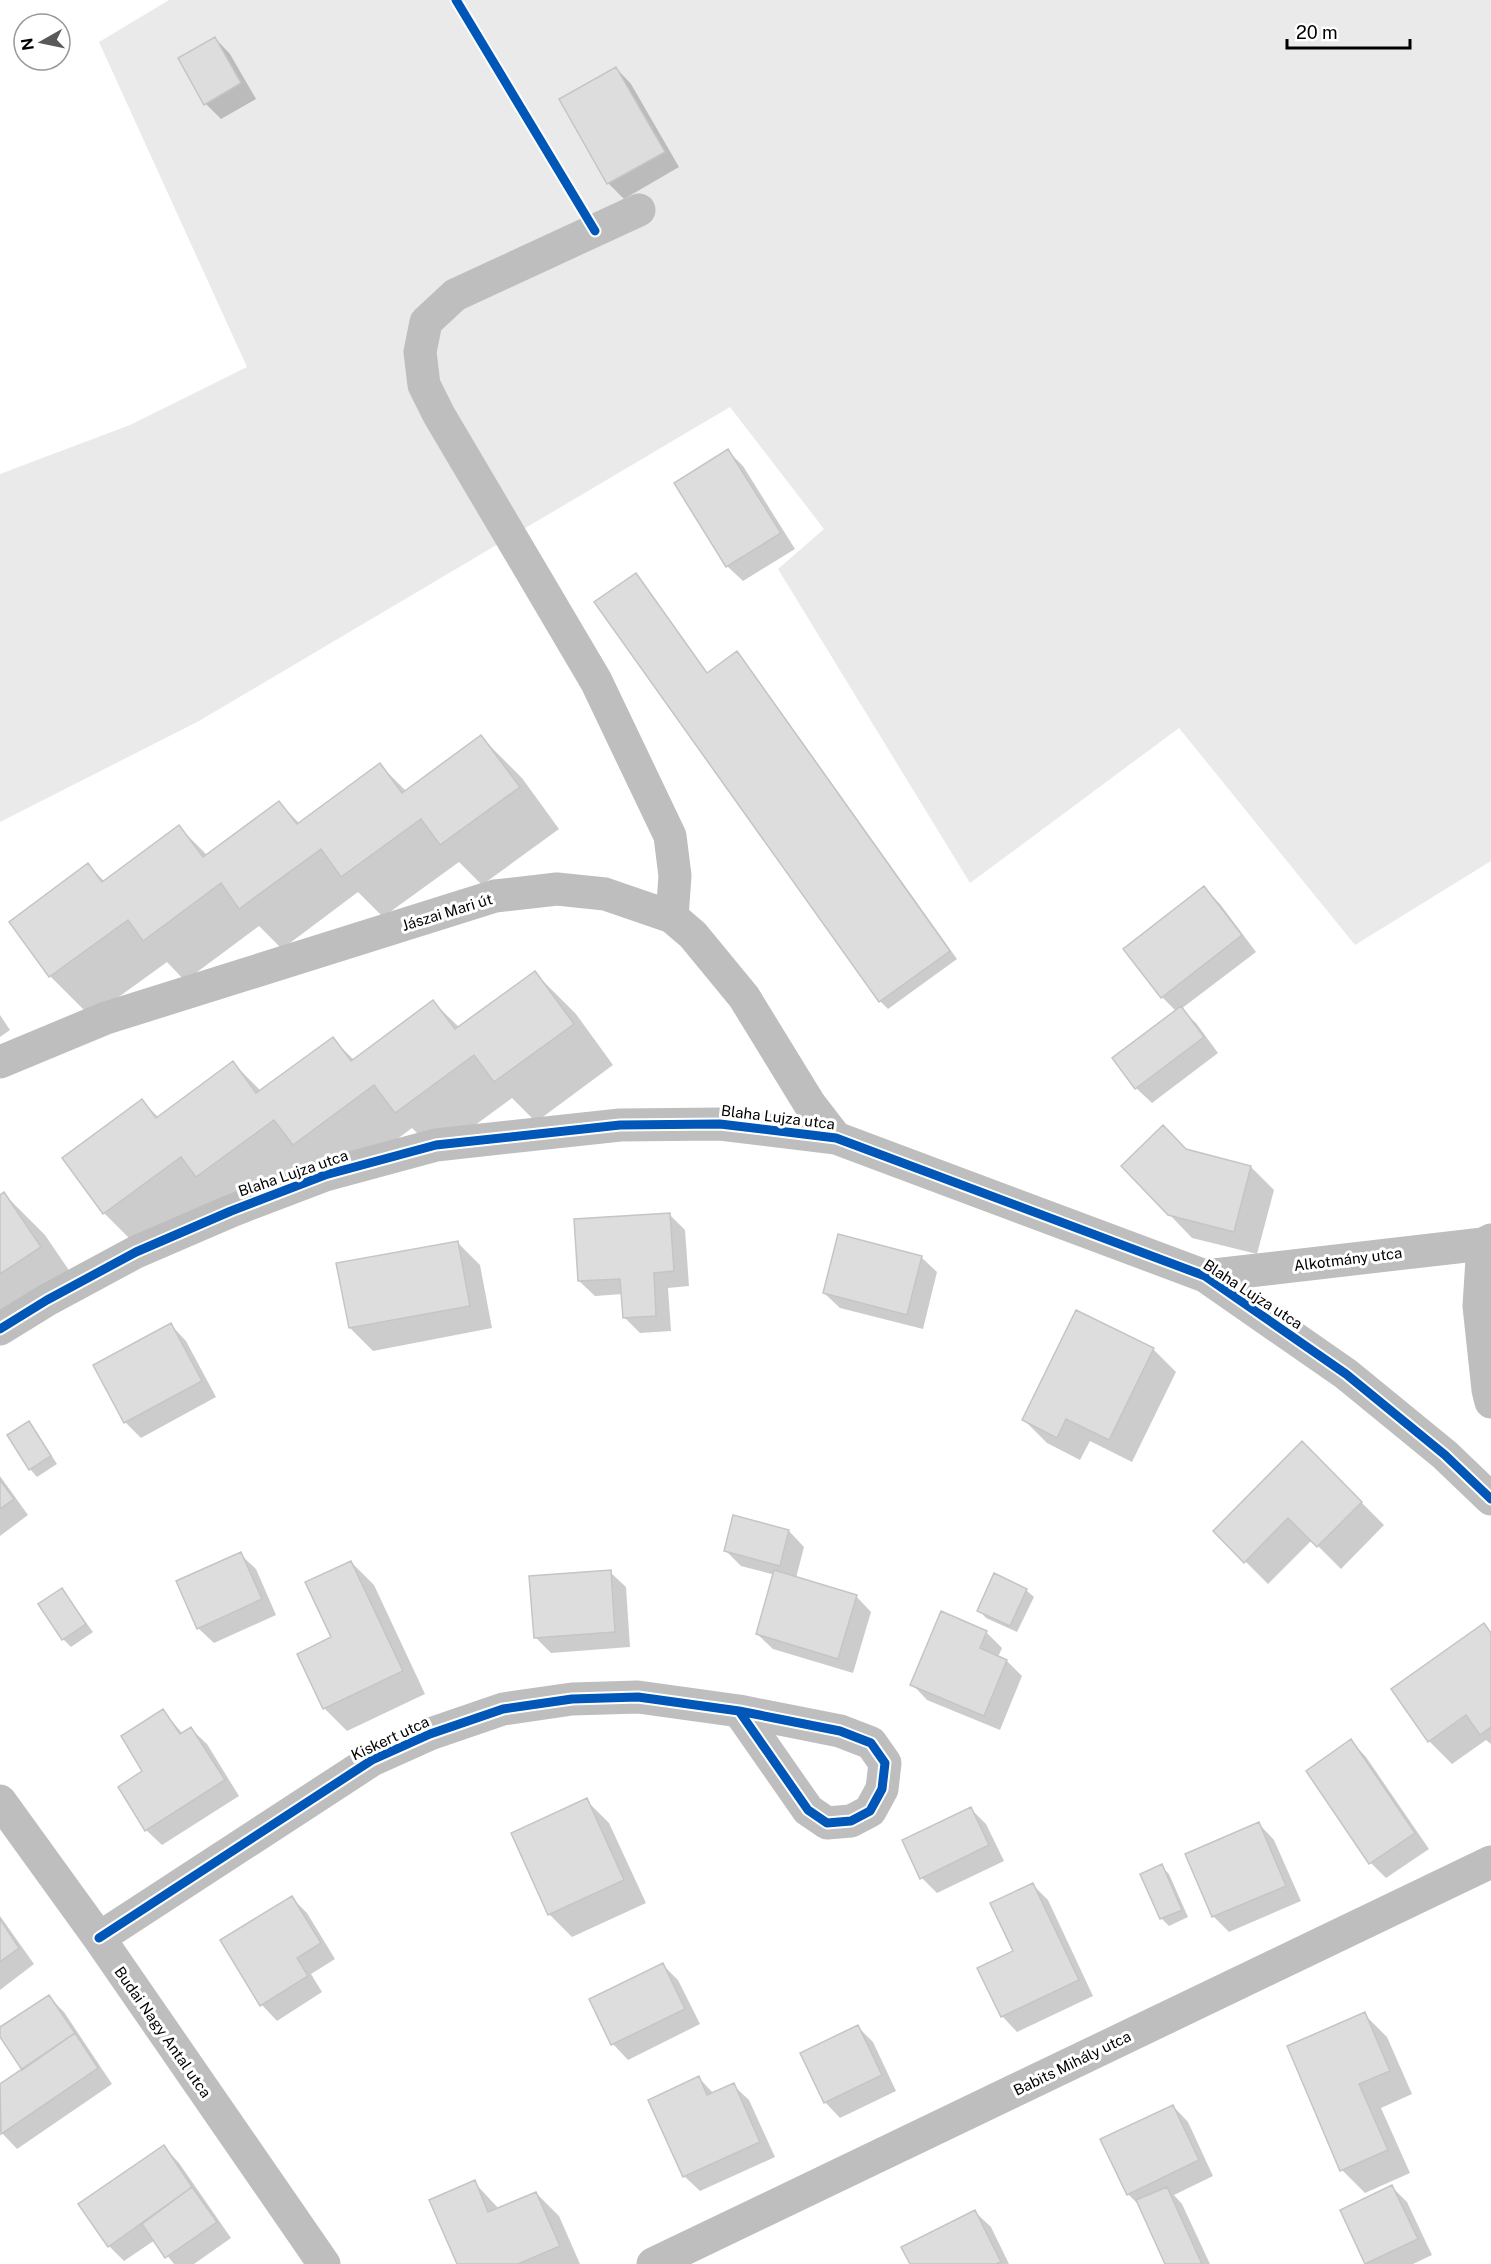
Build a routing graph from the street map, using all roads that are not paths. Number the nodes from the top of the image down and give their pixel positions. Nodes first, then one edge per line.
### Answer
1 (639, 210) dead end
2 (672, 917) junction
3 (0, 1062) edge
4 (836, 1138) junction
5 (1487, 1242) edge
6 (1205, 1276) junction
7 (0, 1329) edge
8 (1491, 1402) edge
9 (1491, 1499) edge
10 (739, 1711) dead end
11 (0, 1801) edge
12 (1491, 1862) edge
13 (99, 1938) junction
14 (324, 2264) edge
15 (653, 2264) edge

1 - 2 street
2 - 3 street, Jászai Mari út
2 - 4 street, Jászai Mari út
4 - 6 street, Blaha Lujza utca
4 - 7 street, Blaha Lujza utca
5 - 6 street, Alkotmány utca
5 - 8 street
6 - 9 street, Blaha Lujza utca
10 - 13 street, Kiskert utca
11 - 13 street, Budai Nagy Antal utca
12 - 15 street, Babits Mihály utca
13 - 14 street, Budai Nagy Antal utca

